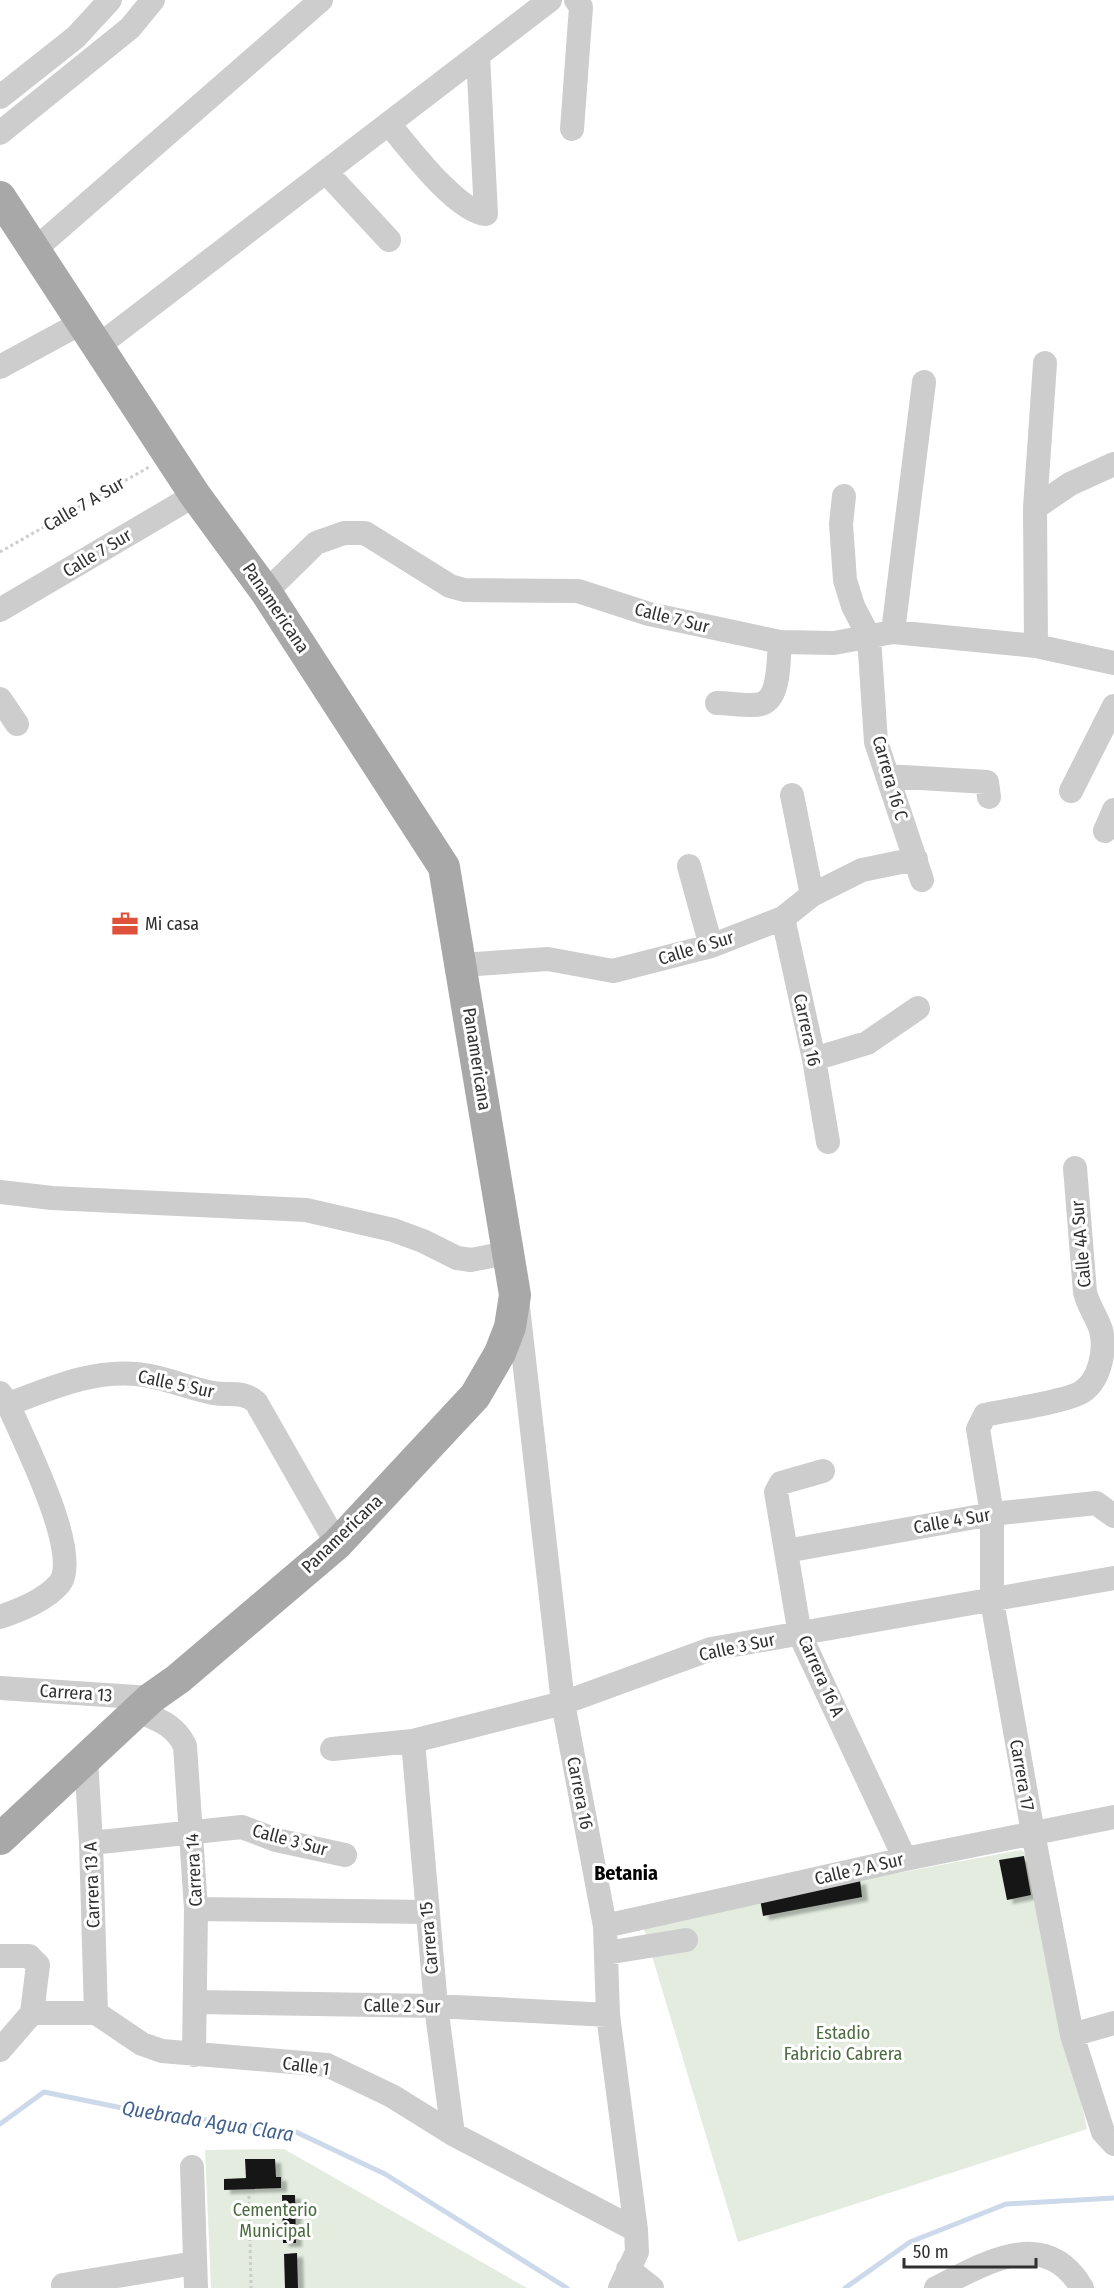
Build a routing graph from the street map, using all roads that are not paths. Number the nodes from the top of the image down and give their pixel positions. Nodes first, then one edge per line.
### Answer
1 (110, 0) edge
2 (153, 0) edge
3 (321, 0) edge
4 (550, 0) edge
5 (576, 0) edge
6 (478, 56) junction
7 (0, 97) edge
8 (389, 124) junction
9 (572, 129) dead end
10 (0, 133) edge
11 (326, 172) junction
12 (0, 197) edge
13 (388, 240) dead end
14 (33, 251) junction
15 (89, 335) junction
16 (1045, 363) dead end
17 (0, 367) edge
18 (924, 382) dead end
19 (1114, 464) edge
20 (195, 495) junction
21 (844, 496) dead end
22 (1035, 508) junction
23 (266, 592) junction
24 (0, 610) edge
25 (893, 632) junction
26 (869, 637) junction
27 (780, 642) junction
28 (1036, 646) junction
29 (1114, 663) edge
30 (0, 699) edge
31 (717, 703) dead end
32 (1114, 706) edge
33 (17, 724) dead end
34 (887, 776) junction
35 (988, 789) dead end
36 (1071, 791) dead end
37 (792, 795) dead end
38 (689, 866) dead end
39 (919, 870) joint
40 (812, 895) junction
41 (783, 918) junction
42 (711, 946) junction
43 (462, 965) junction
44 (918, 1008) dead end
45 (814, 1059) junction
46 (828, 1142) dead end
47 (1075, 1167) dead end
48 (0, 1192) edge
49 (507, 1252) junction
50 (515, 1295) junction
51 (4, 1399) edge
52 (985, 1415) joint
53 (823, 1471) dead end
54 (992, 1514) junction
55 (1114, 1516) edge
56 (337, 1544) junction
57 (786, 1551) junction
58 (1114, 1578) edge
59 (992, 1601) junction
60 (0, 1617) edge
61 (800, 1635) junction
62 (0, 1688) edge
63 (563, 1703) junction
64 (145, 1704) junction
65 (413, 1741) junction
66 (332, 1749) dead end
67 (86, 1758) junction
68 (1114, 1817) edge
69 (192, 1831) junction
70 (1033, 1833) junction
71 (0, 1839) edge
72 (92, 1843) junction
73 (345, 1856) dead end
74 (905, 1859) junction
75 (196, 1909) junction
76 (427, 1912) junction
77 (605, 1926) junction
78 (686, 1940) dead end
79 (606, 1953) junction
80 (0, 1956) edge
81 (195, 2002) junction
82 (436, 2006) junction
83 (32, 2013) junction
84 (96, 2013) junction
85 (608, 2014) junction
86 (1114, 2023) edge
87 (1072, 2036) junction
88 (0, 2050) edge
89 (194, 2055) junction
90 (453, 2134) junction
91 (1108, 2138) edge
92 (192, 2167) dead end
93 (636, 2230) junction
94 (195, 2263) junction
95 (624, 2279) edge
96 (63, 2285) dead end
97 (196, 2288) edge
98 (652, 2288) edge
99 (936, 2288) edge
100 (1082, 2288) edge

1 - 7 street
2 - 10 street
3 - 14 street
4 - 6 street
5 - 9 street
6 - 8 street
6 - 8 street
8 - 11 street
11 - 13 street
11 - 15 street
12 - 14 main road, Panamericana
14 - 15 main road, Panamericana
15 - 17 street
15 - 20 main road, Panamericana
16 - 22 street
18 - 25 street
19 - 22 street
20 - 23 main road, Panamericana
20 - 24 street, Calle 7 Sur
21 - 26 street
22 - 28 street
23 - 27 street, Calle 7 Sur
23 - 43 main road, Panamericana
25 - 26 street, Calle 7 Sur
25 - 28 street, Calle 7 Sur
26 - 27 street, Calle 7 Sur
26 - 34 street, Carrera 16 C
27 - 31 street
28 - 29 street, Calle 7 Sur
30 - 33 street
32 - 36 street
34 - 35 street
34 - 39 street, Carrera 16 C
37 - 40 street
38 - 42 street
39 - 40 street, Calle 6 Sur
40 - 41 street, Calle 6 Sur
41 - 42 street, Calle 6 Sur
41 - 45 street, Carrera 16
42 - 43 street, Calle 6 Sur
43 - 49 main road, Panamericana
44 - 45 street
45 - 46 street, Carrera 16
47 - 52 street, Calle 4A Sur
48 - 49 street
49 - 50 main road, Panamericana
50 - 56 main road, Panamericana
50 - 63 street, Carrera 16
51 - 56 street, Calle 5 Sur
51 - 60 street
52 - 54 street, Carrera 17
53 - 57 street, Carrera 16 A
54 - 55 street, Calle 4 Sur
54 - 57 street, Calle 4 Sur
54 - 59 street, Carrera 17
56 - 64 main road, Panamericana
57 - 61 street, Carrera 16 A
58 - 59 street, Calle 3 Sur
59 - 61 street, Calle 3 Sur
59 - 70 street, Carrera 17
61 - 63 street, Calle 3 Sur
61 - 74 street, Carrera 16 A
62 - 64 street, Carrera 13
63 - 65 street, Calle 3 Sur
63 - 77 street, Carrera 16
64 - 67 main road, Panamericana
64 - 69 street, Carrera 14
65 - 66 street, Calle 3 Sur
65 - 76 street, Carrera 15
67 - 71 main road, Panamericana
67 - 72 street, Carrera 13 A
68 - 70 street, Calle 2 A Sur
69 - 72 street, Calle 3 Sur
69 - 73 street, Calle 3 Sur
69 - 75 street, Carrera 14
70 - 74 street, Calle 2 A Sur
70 - 87 street, Carrera 17
72 - 84 street, Carrera 13 A
74 - 77 street, Calle 2 A Sur
75 - 76 street
75 - 81 street, Carrera 14
76 - 82 street, Carrera 15
77 - 79 street, Carrera 16
78 - 79 street
79 - 85 street, Carrera 16
80 - 83 street
81 - 82 street, Calle 2 Sur
81 - 89 street, Carrera 14
82 - 85 street, Calle 2 Sur
82 - 90 street, Carrera 15
83 - 84 street
83 - 88 street
84 - 89 street, Calle 1
85 - 93 street, Carrera 16
86 - 87 street
87 - 91 street, Carrera 17
89 - 90 street, Calle 1
90 - 93 street, Calle 1
92 - 94 street
93 - 95 street, Carrera 16
94 - 96 street
94 - 97 street
95 - 98 street
99 - 100 street

